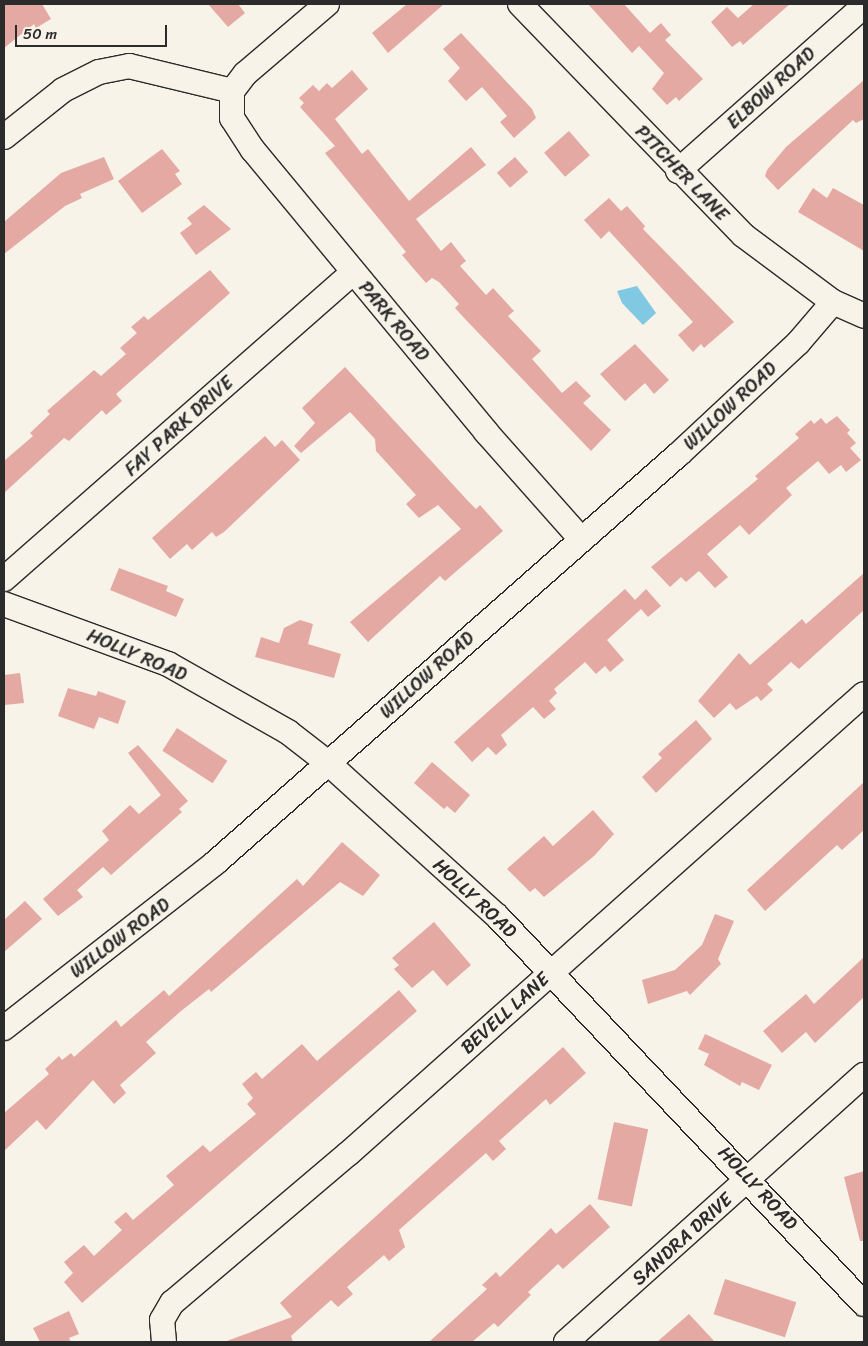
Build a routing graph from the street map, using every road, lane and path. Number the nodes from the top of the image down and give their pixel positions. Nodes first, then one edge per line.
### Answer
1 (327, 4) edge
2 (520, 4) edge
3 (864, 6) edge
4 (232, 91) junction
5 (4, 138) edge
6 (678, 171) junction
7 (353, 272) junction
8 (833, 302) junction
9 (864, 316) edge
10 (580, 539) junction
11 (4, 579) edge
12 (4, 604) edge
13 (864, 694) edge
14 (328, 763) junction
15 (551, 971) junction
16 (4, 1028) edge
17 (864, 1075) edge
18 (750, 1178) junction
19 (864, 1304) edge
20 (164, 1341) edge
21 (566, 1342) edge

1 - 4 street
2 - 6 street, PITCHER LANE
3 - 6 street, ELBOW ROAD
4 - 5 street
4 - 7 street, PARK ROAD
6 - 8 street, PITCHER LANE
7 - 10 street, PARK ROAD
7 - 11 street, FAY PARK DRIVE
8 - 9 street, PITCHER LANE
8 - 10 street, WILLOW ROAD
10 - 14 street, WILLOW ROAD
12 - 14 street, HOLLY ROAD
13 - 15 street, BEVELL LANE
14 - 15 street, HOLLY ROAD
14 - 16 street, WILLOW ROAD
15 - 18 street, HOLLY ROAD
15 - 20 street, BEVELL LANE
17 - 18 street, SANDRA DRIVE
18 - 19 street, HOLLY ROAD
18 - 21 street, SANDRA DRIVE

